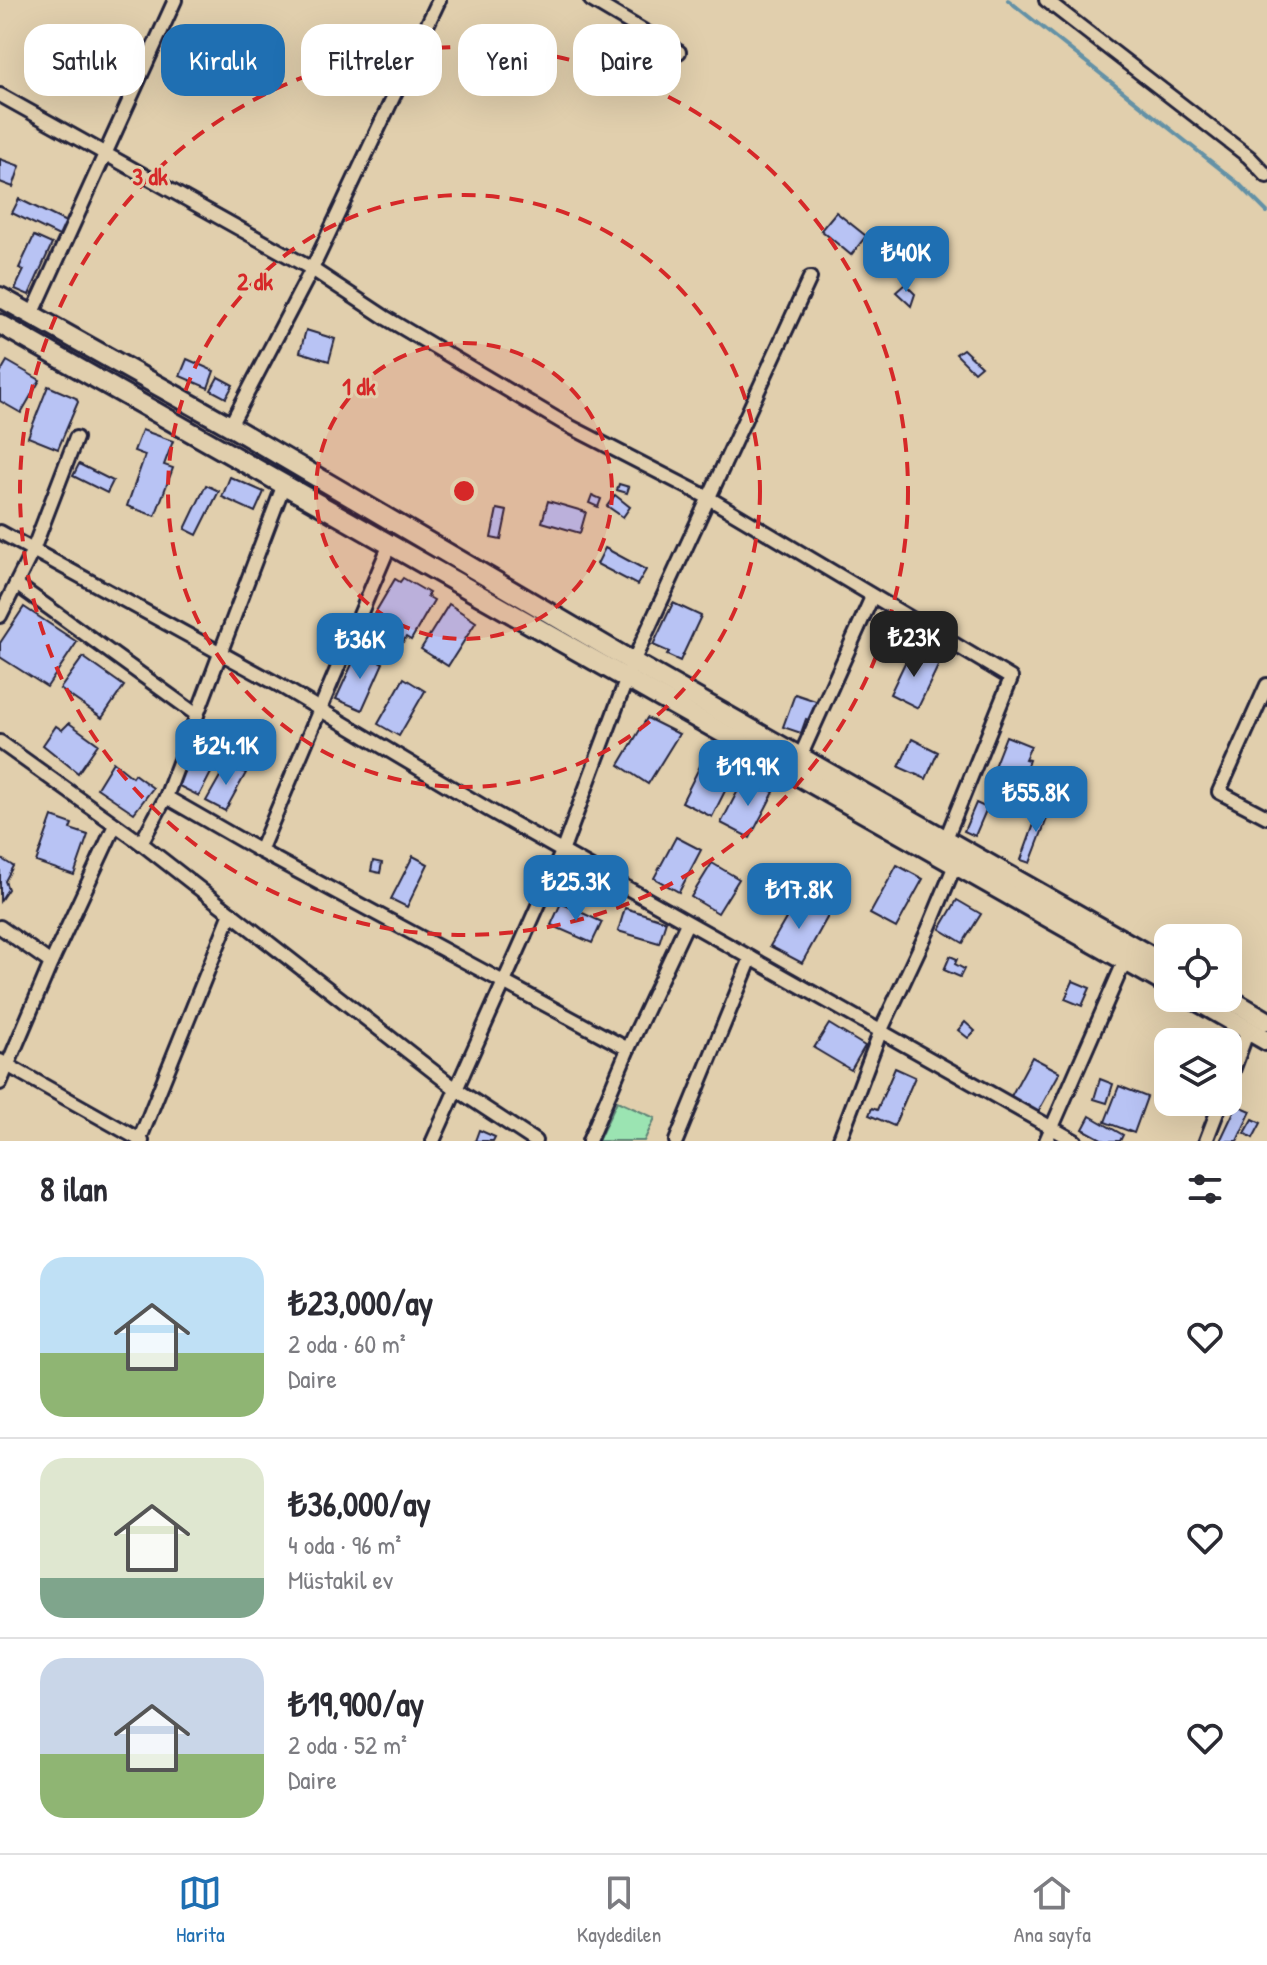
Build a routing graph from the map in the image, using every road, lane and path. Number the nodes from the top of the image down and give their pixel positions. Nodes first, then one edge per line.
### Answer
1 (175, 0) edge
2 (439, 0) edge
3 (591, 0) edge
4 (1046, 0) edge
5 (632, 24) edge
6 (0, 95) edge
7 (106, 155) junction
8 (1267, 176) edge
9 (312, 269) junction
10 (810, 278) dead end
11 (0, 297) edge
12 (32, 315) junction
13 (1, 327) edge
14 (230, 426) junction
15 (76, 438) dead end
16 (284, 484) junction
17 (707, 497) junction
18 (0, 532) edge
19 (390, 544) junction
20 (33, 550) junction
21 (16, 584) junction
22 (872, 597) junction
23 (0, 616) edge
24 (220, 653) junction
25 (630, 669) junction
26 (1267, 685) edge
27 (320, 710) junction
28 (197, 715) junction
29 (0, 742) edge
30 (800, 757) junction
31 (166, 797) junction
32 (1267, 817) edge
33 (115, 825) junction
34 (945, 841) junction
35 (141, 843) junction
36 (260, 851) junction
37 (562, 852) junction
38 (955, 865) junction
39 (231, 913) junction
40 (687, 923) junction
41 (0, 927) edge
42 (751, 958) junction
43 (1154, 958) edge
44 (1125, 960) junction
45 (51, 963) junction
46 (1154, 977) edge
47 (505, 981) junction
48 (1242, 1006) edge
49 (1216, 1012) edge
50 (1267, 1021) edge
51 (881, 1030) junction
52 (1248, 1030) junction
53 (1267, 1041) edge
54 (1242, 1046) edge
55 (628, 1049) junction
56 (4, 1063) edge
57 (0, 1083) edge
58 (456, 1089) junction
59 (1216, 1116) edge
60 (1049, 1135) edge
61 (141, 1141) edge
62 (433, 1141) edge
63 (535, 1141) edge
64 (589, 1141) edge
65 (676, 1141) edge
66 (839, 1141) edge
67 (1075, 1141) edge
68 (1206, 1141) edge

1 - 7 street
2 - 9 street
3 - 5 street
4 - 8 street
6 - 7 street
7 - 9 street
7 - 12 street
9 - 14 street
9 - 17 street
10 - 17 street
11 - 12 street
12 - 14 street
13 - 16 street
14 - 25 street
15 - 20 street
16 - 19 street
16 - 24 street
17 - 22 street
17 - 25 street
18 - 20 street
19 - 25 street
19 - 27 street
20 - 21 street
20 - 24 street
21 - 23 street
21 - 28 street
22 - 30 street
22 - 34 street
24 - 27 street
24 - 28 street
25 - 30 street
25 - 37 street
25 - 38 street
26 - 32 street
27 - 36 street
27 - 37 street
28 - 31 street
29 - 33 street
30 - 34 street
31 - 35 street
31 - 36 street
33 - 35 street
33 - 45 street
34 - 43 street
35 - 39 street
36 - 47 street
37 - 40 street
37 - 47 street
38 - 44 street
38 - 51 street
39 - 58 street
39 - 61 street
40 - 42 street
40 - 55 street
41 - 45 street
42 - 51 street
42 - 65 street
44 - 46 street
44 - 60 street
45 - 56 street
47 - 55 street
47 - 58 street
48 - 50 street
49 - 52 street
51 - 60 street
51 - 66 street
52 - 53 street
52 - 54 street
55 - 64 street
56 - 57 street
56 - 61 street
58 - 62 street
58 - 63 street
59 - 68 street
60 - 67 street

